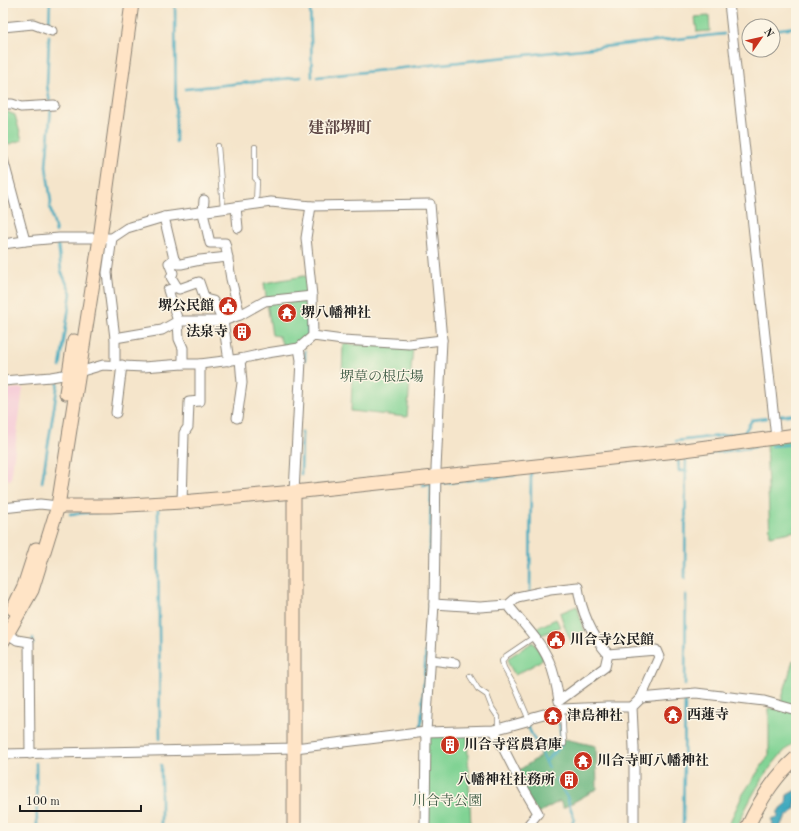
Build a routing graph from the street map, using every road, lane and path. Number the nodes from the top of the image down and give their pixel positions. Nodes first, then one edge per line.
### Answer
1 (126, 3) edge
2 (132, 3) edge
3 (729, 3) edge
4 (3, 28) edge
5 (52, 31) dead end
6 (3, 104) edge
7 (54, 104) dead end
8 (218, 146) dead end
9 (255, 147) dead end
10 (3, 159) edge
11 (204, 200) dead end
12 (256, 205) junction
13 (311, 206) junction
14 (236, 207) junction
15 (223, 208) junction
16 (203, 212) junction
17 (164, 217) junction
18 (238, 228) dead end
19 (101, 238) junction
20 (25, 241) junction
21 (3, 244) edge
22 (228, 257) junction
23 (174, 259) junction
24 (177, 287) junction
25 (312, 296) junction
26 (240, 315) junction
27 (178, 321) junction
28 (223, 321) junction
29 (313, 336) junction
30 (114, 338) junction
31 (442, 340) junction
32 (299, 348) junction
33 (240, 359) junction
34 (229, 361) junction
35 (184, 364) junction
36 (200, 364) junction
37 (119, 365) junction
38 (74, 373) junction
39 (3, 381) edge
40 (116, 413) dead end
41 (237, 418) dead end
42 (796, 435) edge
43 (776, 438) junction
44 (436, 476) junction
45 (294, 492) junction
46 (182, 502) junction
47 (54, 506) junction
48 (3, 508) edge
49 (434, 604) junction
50 (508, 605) junction
51 (5, 635) edge
52 (534, 637) junction
53 (608, 654) junction
54 (431, 660) junction
55 (455, 663) dead end
56 (470, 676) dead end
57 (641, 698) junction
58 (561, 705) junction
59 (632, 707) junction
60 (796, 710) edge
61 (529, 720) junction
62 (496, 729) junction
63 (426, 732) junction
64 (564, 744) dead end
65 (295, 748) junction
66 (3, 754) edge
67 (30, 754) junction
68 (796, 758) edge
69 (294, 828) edge
70 (425, 828) edge
71 (530, 828) edge
72 (634, 828) edge
73 (747, 828) edge

1 - 19 street
2 - 19 street
3 - 43 street
4 - 5 street
6 - 7 street
8 - 15 lane
9 - 12 lane
10 - 20 street
11 - 16 street
12 - 13 street
12 - 14 street
13 - 25 street
13 - 31 street
14 - 15 street
14 - 18 street
15 - 16 street
16 - 17 street
16 - 22 street
17 - 19 street
17 - 23 street
19 - 20 street
19 - 30 street
19 - 38 street
20 - 21 street
22 - 23 street
22 - 26 street
23 - 24 street
24 - 27 street
24 - 28 street
25 - 26 street
25 - 29 street
26 - 28 street
27 - 28 street
27 - 30 street
27 - 35 street
28 - 34 street
29 - 31 street
29 - 32 street
30 - 37 street
31 - 44 street
32 - 33 street
32 - 45 street
33 - 34 street
33 - 41 street
34 - 36 street
35 - 36 street
35 - 37 street
36 - 46 street
37 - 38 street
37 - 40 street
38 - 39 street
38 - 47 street
42 - 43 street
43 - 44 street
44 - 45 street
44 - 49 street
45 - 46 street
45 - 65 street
46 - 47 street
47 - 48 street
47 - 51 street
49 - 50 street
49 - 54 street
50 - 52 street
50 - 53 street
51 - 67 street
52 - 58 street
52 - 61 lane
53 - 57 street
53 - 58 street
54 - 55 street
54 - 63 street
56 - 62 lane
57 - 59 street
57 - 60 street
58 - 59 street
58 - 61 street
58 - 64 lane
59 - 72 street
61 - 62 street
62 - 63 street
62 - 71 street
63 - 65 street
63 - 70 street
65 - 67 street
65 - 69 street
66 - 67 street
68 - 73 street

